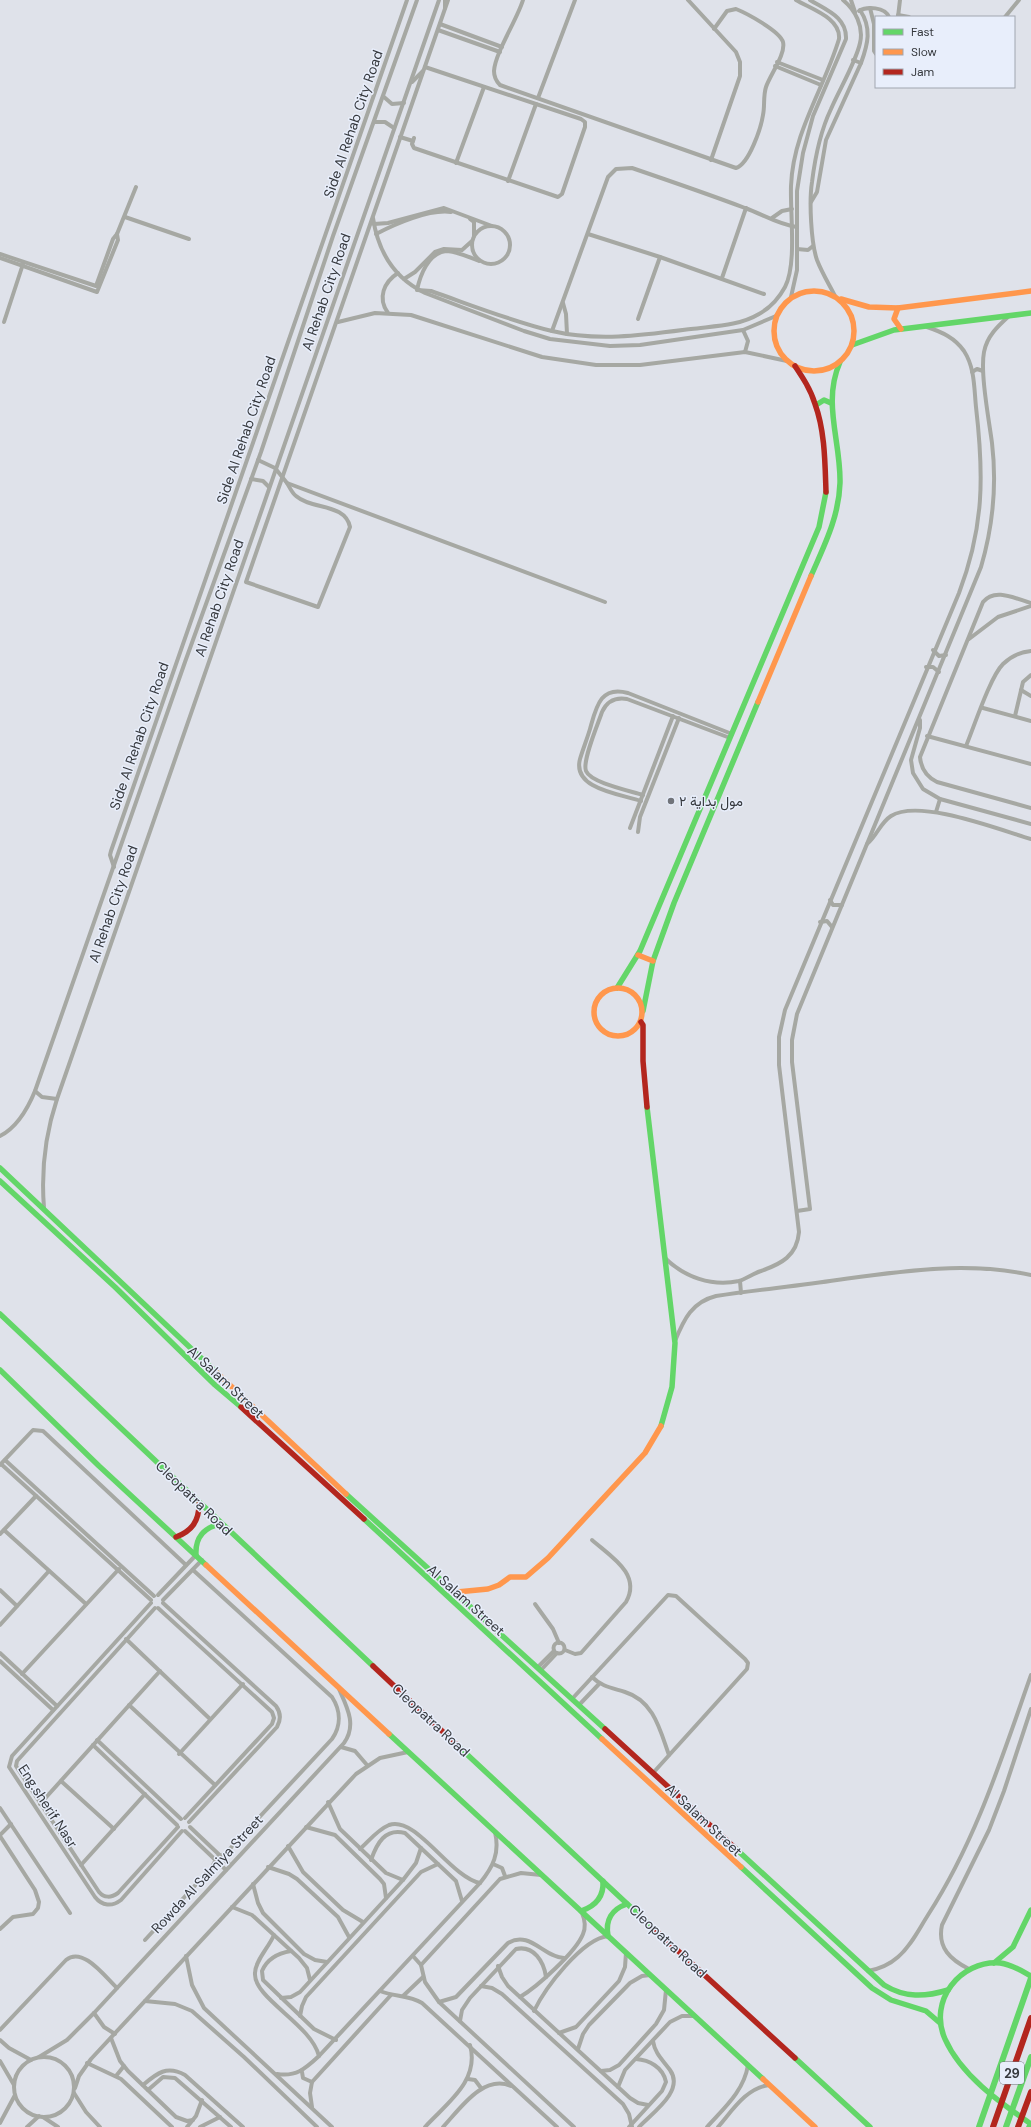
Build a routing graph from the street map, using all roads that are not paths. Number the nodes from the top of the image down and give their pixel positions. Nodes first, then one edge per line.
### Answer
1 (439, 0) edge
2 (445, 0) edge
3 (448, 0) edge
4 (523, 0) edge
5 (575, 0) edge
6 (688, 0) edge
7 (796, 0) edge
8 (810, 0) edge
9 (843, 0) edge
10 (851, 0) edge
11 (900, 0) edge
12 (1019, 0) edge
13 (407, 1) edge
14 (416, 2) edge
15 (870, 8) junction
16 (445, 10) junction
17 (860, 10) junction
18 (855, 13) junction
19 (888, 16) edge
20 (898, 16) edge
21 (1006, 16) edge
22 (440, 24) junction
23 (875, 24) edge
24 (457, 25) dead end
25 (714, 29) junction
26 (438, 30) junction
27 (455, 30) junction
28 (453, 35) junction
29 (875, 36) edge
30 (502, 47) junction
31 (500, 52) junction
32 (875, 52) edge
33 (854, 60) junction
34 (861, 63) junction
35 (776, 64) junction
36 (424, 69) junction
37 (381, 75) junction
38 (390, 79) junction
39 (411, 82) junction
40 (822, 82) junction
41 (484, 86) junction
42 (384, 96) junction
43 (538, 98) junction
44 (404, 103) junction
45 (536, 104) junction
46 (374, 122) junction
47 (394, 128) junction
48 (400, 137) junction
49 (356, 148) junction
50 (364, 150) junction
51 (711, 160) junction
52 (456, 163) junction
53 (508, 181) junction
54 (376, 184) junction
55 (383, 186) junction
56 (136, 187) dead end
57 (811, 202) junction
58 (746, 208) junction
59 (790, 209) junction
60 (796, 209) junction
61 (125, 217) junction
62 (373, 217) junction
63 (772, 218) junction
64 (374, 224) junction
65 (492, 226) junction
66 (791, 226) junction
67 (797, 227) junction
68 (376, 234) junction
69 (588, 234) junction
70 (189, 239) dead end
71 (473, 239) junction
72 (813, 246) junction
73 (797, 249) junction
74 (0, 254) edge
75 (660, 257) junction
76 (0, 258) edge
77 (479, 260) junction
78 (23, 264) junction
79 (398, 274) junction
80 (311, 276) junction
81 (319, 278) junction
82 (722, 278) junction
83 (404, 279) junction
84 (418, 290) junction
85 (1031, 291) edge
86 (764, 294) dead end
87 (791, 297) junction
88 (838, 298) junction
89 (563, 302) junction
90 (898, 308) junction
91 (388, 313) junction
92 (1031, 313) edge
93 (1010, 315) junction
94 (776, 316) junction
95 (638, 320) dead end
96 (4, 322) dead end
97 (338, 322) junction
98 (925, 326) junction
99 (901, 329) junction
100 (743, 330) junction
101 (552, 331) junction
102 (567, 334) junction
103 (852, 345) junction
104 (285, 349) junction
105 (294, 352) junction
106 (745, 352) junction
107 (787, 361) junction
108 (840, 362) junction
109 (795, 366) junction
110 (984, 371) junction
111 (972, 372) junction
112 (307, 379) junction
113 (316, 382) junction
114 (831, 403) junction
115 (816, 405) junction
116 (251, 448) junction
117 (260, 452) junction
118 (258, 460) junction
119 (275, 468) junction
120 (282, 476) junction
121 (251, 479) junction
122 (288, 483) junction
123 (269, 486) junction
124 (258, 519) junction
125 (266, 522) junction
126 (605, 602) dead end
127 (1031, 605) edge
128 (777, 628) junction
129 (788, 633) junction
130 (968, 641) junction
131 (769, 647) junction
132 (781, 650) junction
133 (933, 650) junction
134 (1031, 651) edge
135 (946, 655) junction
136 (926, 667) junction
137 (939, 672) junction
138 (1031, 675) edge
139 (1021, 690) junction
140 (1031, 696) edge
141 (982, 708) junction
142 (673, 716) junction
143 (1015, 716) junction
144 (679, 718) junction
145 (920, 718) junction
146 (1031, 720) edge
147 (709, 724) junction
148 (708, 730) junction
149 (731, 736) junction
150 (927, 736) junction
151 (587, 738) junction
152 (593, 740) junction
153 (966, 746) junction
154 (1031, 764) edge
155 (643, 795) junction
156 (940, 799) junction
157 (641, 801) junction
158 (1031, 808) edge
159 (637, 810) junction
160 (642, 812) junction
161 (936, 812) junction
162 (1031, 824) edge
163 (630, 828) dead end
164 (638, 832) dead end
165 (1031, 839) edge
166 (867, 844) junction
167 (114, 867) junction
168 (830, 900) junction
169 (842, 905) junction
170 (820, 922) junction
171 (832, 928) junction
172 (638, 954) junction
173 (653, 961) junction
174 (617, 988) junction
175 (643, 1011) junction
176 (641, 1022) junction
177 (35, 1091) junction
178 (57, 1099) junction
179 (0, 1136) edge
180 (0, 1168) edge
181 (0, 1181) edge
182 (44, 1208) junction
183 (797, 1211) junction
184 (665, 1258) junction
185 (1031, 1275) edge
186 (740, 1281) junction
187 (117, 1285) junction
188 (741, 1292) junction
189 (0, 1314) edge
190 (675, 1343) junction
191 (0, 1370) edge
192 (4, 1460) junction
193 (0, 1464) edge
194 (35, 1488) junction
195 (31, 1492) junction
196 (36, 1496) junction
197 (199, 1504) junction
198 (220, 1524) junction
199 (4, 1530) junction
200 (0, 1534) edge
201 (176, 1537) junction
202 (592, 1540) dead end
203 (196, 1555) junction
204 (202, 1560) junction
205 (186, 1565) junction
206 (122, 1566) junction
207 (118, 1570) junction
208 (193, 1570) junction
209 (49, 1571) junction
210 (178, 1576) junction
211 (182, 1580) junction
212 (0, 1590) edge
213 (457, 1592) junction
214 (156, 1596) junction
215 (151, 1602) junction
216 (163, 1602) junction
217 (86, 1604) junction
218 (535, 1604) dead end
219 (17, 1606) junction
220 (156, 1608) junction
221 (0, 1625) edge
222 (126, 1639) junction
223 (559, 1643) junction
224 (211, 1647) junction
225 (565, 1650) junction
226 (206, 1652) junction
227 (556, 1652) junction
228 (0, 1653) edge
229 (0, 1661) edge
230 (540, 1668) junction
231 (90, 1669) junction
232 (160, 1671) junction
233 (22, 1674) junction
234 (95, 1674) junction
235 (1031, 1674) edge
236 (592, 1677) junction
237 (242, 1684) junction
238 (599, 1684) junction
239 (338, 1686) junction
240 (572, 1699) junction
241 (129, 1705) junction
242 (579, 1705) junction
243 (57, 1706) junction
244 (1031, 1709) edge
245 (53, 1710) junction
246 (210, 1719) junction
247 (97, 1740) junction
248 (92, 1746) junction
249 (341, 1747) junction
250 (408, 1752) junction
251 (179, 1754) junction
252 (244, 1754) junction
253 (669, 1755) junction
254 (248, 1759) junction
255 (367, 1765) junction
256 (652, 1774) junction
257 (61, 1780) junction
258 (215, 1785) junction
259 (145, 1794) junction
260 (328, 1802) junction
261 (40, 1804) junction
262 (0, 1808) edge
263 (183, 1819) junction
264 (189, 1822) junction
265 (11, 1824) junction
266 (177, 1826) junction
267 (190, 1827) junction
268 (306, 1827) junction
269 (114, 1829) junction
270 (340, 1829) junction
271 (183, 1831) junction
272 (495, 1832) junction
273 (0, 1835) edge
274 (335, 1835) junction
275 (62, 1837) junction
276 (57, 1840) junction
277 (288, 1846) junction
278 (421, 1848) junction
279 (360, 1849) junction
280 (218, 1854) junction
281 (214, 1859) junction
282 (372, 1860) junction
283 (438, 1864) junction
284 (493, 1864) junction
285 (81, 1865) junction
286 (230, 1865) junction
287 (414, 1867) junction
288 (268, 1868) junction
289 (226, 1870) junction
290 (303, 1872) junction
291 (421, 1872) junction
292 (386, 1873) junction
293 (542, 1875) junction
294 (505, 1876) junction
295 (380, 1878) junction
296 (296, 1879) junction
297 (403, 1880) junction
298 (603, 1881) junction
299 (480, 1882) junction
300 (253, 1884) junction
301 (386, 1898) junction
302 (462, 1901) junction
303 (627, 1904) junction
304 (795, 1904) junction
305 (232, 1907) junction
306 (789, 1910) junction
307 (1031, 1910) edge
308 (581, 1911) junction
309 (70, 1913) dead end
310 (363, 1922) junction
311 (0, 1929) edge
312 (274, 1935) junction
313 (608, 1936) junction
314 (349, 1937) junction
315 (145, 1940) dead end
316 (291, 1951) junction
317 (626, 1952) junction
318 (304, 1954) junction
319 (186, 1956) junction
320 (413, 1956) junction
321 (299, 1958) junction
322 (564, 1958) junction
323 (327, 1962) junction
324 (994, 1963) junction
325 (421, 1965) junction
326 (498, 1966) junction
327 (969, 1969) junction
328 (868, 1971) junction
329 (650, 1975) junction
330 (423, 1976) junction
331 (546, 1977) junction
332 (1031, 1977) edge
333 (310, 1980) junction
334 (480, 1986) junction
335 (508, 1986) junction
336 (117, 1988) junction
337 (666, 1989) junction
338 (948, 1990) junction
339 (380, 1991) junction
340 (300, 1992) junction
341 (462, 1993) junction
342 (502, 1994) junction
343 (391, 1995) junction
344 (403, 1996) junction
345 (306, 1997) junction
346 (520, 1997) junction
347 (281, 1998) junction
348 (468, 1999) junction
349 (145, 2001) junction
350 (439, 2002) junction
351 (534, 2011) junction
352 (94, 2013) junction
353 (210, 2015) junction
354 (300, 2016) junction
355 (695, 2016) junction
356 (1031, 2018) edge
357 (204, 2022) junction
358 (460, 2022) junction
359 (940, 2024) junction
360 (314, 2029) junction
361 (0, 2030) edge
362 (559, 2033) junction
363 (308, 2035) junction
364 (113, 2036) junction
365 (336, 2040) junction
366 (0, 2041) edge
367 (653, 2041) junction
368 (0, 2045) edge
369 (470, 2045) junction
370 (578, 2050) junction
371 (319, 2056) junction
372 (39, 2057) junction
373 (1031, 2057) edge
374 (636, 2059) junction
375 (31, 2060) junction
376 (0, 2061) edge
377 (87, 2063) junction
378 (619, 2065) junction
379 (748, 2065) junction
380 (124, 2066) junction
381 (625, 2070) junction
382 (601, 2071) junction
383 (302, 2072) junction
384 (277, 2074) junction
385 (116, 2076) junction
386 (468, 2079) junction
387 (312, 2082) junction
388 (143, 2085) junction
389 (769, 2085) junction
390 (14, 2086) junction
391 (618, 2087) junction
392 (481, 2088) junction
393 (514, 2088) junction
394 (74, 2090) junction
395 (148, 2090) junction
396 (739, 2090) junction
397 (1031, 2092) edge
398 (15, 2094) junction
399 (746, 2096) junction
400 (202, 2100) junction
401 (648, 2105) junction
402 (313, 2107) junction
403 (172, 2113) junction
404 (41, 2117) junction
405 (220, 2117) junction
406 (166, 2119) junction
407 (193, 2120) junction
408 (0, 2123) edge
409 (1031, 2124) edge
410 (864, 2125) edge
411 (444, 2126) edge
412 (27, 2127) edge
413 (58, 2127) edge
414 (100, 2127) edge
415 (172, 2127) edge
416 (187, 2127) edge
417 (200, 2127) edge
418 (231, 2127) edge
419 (243, 2127) edge
420 (317, 2127) edge
421 (332, 2127) edge
422 (425, 2127) edge
423 (557, 2127) edge
424 (574, 2127) edge
425 (630, 2127) edge
426 (639, 2127) edge
427 (707, 2127) edge
428 (718, 2127) edge
429 (815, 2127) edge
430 (870, 2127) edge
431 (979, 2127) edge
432 (993, 2127) edge
433 (1006, 2127) edge
434 (1018, 2127) edge
435 (1029, 2127) edge

1 - 39 street, Al Rehab City Road
2 - 16 street
3 - 16 street
4 - 30 street
5 - 43 street
6 - 25 street
7 - 40 street
8 - 60 street
9 - 18 street
10 - 18 street
11 - 20 street
12 - 21 street
13 - 14 street
13 - 37 street, Side Al Rehab City Road
14 - 38 street, Al Rehab City Road
15 - 17 street
15 - 19 street
15 - 23 street
16 - 22 street
17 - 18 street
17 - 34 street
18 - 33 street
22 - 26 street
22 - 27 street
23 - 29 street
24 - 27 street
25 - 35 street
25 - 51 street
26 - 28 street
26 - 36 street
27 - 28 street
27 - 30 street
28 - 31 street
29 - 32 street
30 - 31 street
31 - 43 street
33 - 34 street
33 - 57 street
34 - 57 street
35 - 40 street
35 - 51 street
36 - 39 street
36 - 41 street
36 - 48 street
37 - 38 street
37 - 49 street, Side Al Rehab City Road
38 - 42 street, Al Rehab City Road
39 - 44 street, Al Rehab City Road
40 - 59 street
41 - 45 street
41 - 52 street
42 - 44 street
42 - 46 street, Al Rehab City Road
43 - 51 street
44 - 47 street, Al Rehab City Road
45 - 53 street
45 - 53 street
46 - 47 street
46 - 50 street, Al Rehab City Road
47 - 54 street, Al Rehab City Road
48 - 52 street
48 - 55 street
49 - 50 street
49 - 80 street, Side Al Rehab City Road
50 - 81 street, Al Rehab City Road
52 - 53 street
54 - 55 street
54 - 112 street, Al Rehab City Road
55 - 62 street
56 - 61 street
57 - 72 street
58 - 63 street
58 - 69 street
58 - 82 street
59 - 60 street
59 - 63 street
59 - 66 street
60 - 67 street
61 - 70 street
61 - 78 street
62 - 64 street
62 - 97 street
63 - 66 street
64 - 65 street
64 - 68 street
65 - 71 street
65 - 77 street
66 - 67 street
66 - 102 street
67 - 73 street
68 - 71 street
68 - 79 street
69 - 75 street
69 - 89 street
71 - 77 street
71 - 83 street
72 - 73 street
72 - 88 street
73 - 87 street
74 - 78 street
75 - 82 street
75 - 95 street
76 - 78 street
77 - 84 street
78 - 96 street
79 - 83 street
79 - 91 street
80 - 81 street
80 - 104 street, Side Al Rehab City Road
81 - 105 street, Al Rehab City Road
82 - 86 street
83 - 84 street
84 - 100 street
84 - 101 street
85 - 90 main road
87 - 88 main road
87 - 94 main road
88 - 90 main road
88 - 103 main road
89 - 101 street
89 - 102 street
90 - 99 main road
91 - 97 street
91 - 106 street
92 - 93 main road
93 - 98 main road
93 - 110 street
94 - 100 street
94 - 107 main road
97 - 113 street
98 - 99 main road
98 - 111 street
99 - 103 main road
100 - 106 street
101 - 102 street
103 - 108 main road
104 - 105 street
104 - 116 street, Side Al Rehab City Road
105 - 117 street, Al Rehab City Road
106 - 107 street
107 - 109 main road
108 - 109 main road
108 - 114 main road
109 - 115 main road
110 - 111 street
110 - 135 street
111 - 133 street
112 - 113 street
112 - 119 street, Al Rehab City Road
113 - 120 street
114 - 115 main road
114 - 129 main road
115 - 128 main road
116 - 117 street
116 - 167 street, Side Al Rehab City Road
117 - 118 street, Al Rehab City Road
118 - 119 street
118 - 121 street, Al Rehab City Road
119 - 120 street
119 - 123 street, Al Rehab City Road
120 - 122 street
120 - 125 street
121 - 123 street
121 - 167 street, Al Rehab City Road
122 - 125 street
122 - 126 street
123 - 124 street, Al Rehab City Road
124 - 125 street
124 - 178 street, Al Rehab City Road
127 - 130 street
127 - 130 street
128 - 129 main road
128 - 131 main road
129 - 132 main road
130 - 150 street
131 - 132 main road
131 - 149 main road
132 - 173 main road
133 - 135 street
133 - 136 street
134 - 141 street
135 - 137 street
136 - 137 street
136 - 168 street
137 - 145 street
138 - 139 street
139 - 140 street
139 - 143 street
141 - 143 street
141 - 153 street
142 - 144 street
142 - 152 street
142 - 155 street
143 - 146 street
144 - 148 street
144 - 160 street
145 - 156 street
145 - 166 street
147 - 148 street
147 - 149 street
147 - 151 street
148 - 149 street
149 - 172 main road
150 - 153 street
150 - 158 street
151 - 152 street
151 - 157 street
152 - 155 street
153 - 154 street
155 - 157 street
156 - 161 street
156 - 162 street
157 - 159 street
159 - 160 street
159 - 163 street
160 - 164 street
161 - 165 street
161 - 166 street
166 - 169 street
167 - 177 street, Al Rehab City Road
168 - 169 street
168 - 170 street
169 - 171 street
170 - 171 street
170 - 183 street
171 - 183 street
172 - 173 main road
172 - 174 main road
173 - 175 main road
174 - 175 main road
174 - 176 main road
175 - 176 main road
176 - 184 main road
177 - 178 street
177 - 179 street, Al Rehab City Road
178 - 182 street, Al Rehab City Road
180 - 182 main road, Al Salam Street
181 - 187 main road, Al Salam Street
182 - 187 main road, Al Salam Street
183 - 186 street
184 - 186 street
184 - 190 main road
185 - 188 street
186 - 188 street
187 - 213 main road, Al Salam Street
187 - 306 main road, Al Salam Street
188 - 190 street
189 - 197 main road, Cleopatra Road
190 - 213 main road
191 - 201 main road
192 - 193 street
192 - 194 street
192 - 205 street
193 - 195 street
194 - 195 street
194 - 206 street
195 - 196 street
196 - 199 street
196 - 207 street
197 - 198 main road, Cleopatra Road
197 - 201 main road
198 - 203 main road
198 - 298 main road, Cleopatra Road
199 - 200 street
199 - 209 street
201 - 203 main road
202 - 225 street
203 - 204 main road
203 - 205 street, Eng.sherif Nasr
204 - 208 street
204 - 239 main road
205 - 210 street, Eng.sherif Nasr
206 - 207 street
206 - 214 street
207 - 215 street
207 - 217 street
208 - 211 street
208 - 280 street
209 - 217 street
209 - 219 street
210 - 211 street
210 - 214 street, Eng.sherif Nasr
211 - 216 street
212 - 219 street
213 - 230 main road, Al Salam Street
214 - 215 street, Eng.sherif Nasr
214 - 216 street
215 - 220 street
215 - 231 street, Eng.sherif Nasr
216 - 220 street
216 - 224 street
217 - 233 street
218 - 223 street
219 - 221 street
220 - 222 street
220 - 226 street
222 - 232 street
222 - 234 street
223 - 225 street
223 - 227 street
224 - 226 street
224 - 254 street
225 - 227 street
226 - 237 street
227 - 230 street
228 - 233 street
229 - 245 street
230 - 240 main road, Al Salam Street
231 - 234 street
231 - 243 street, Eng.sherif Nasr
232 - 241 street
232 - 246 street
233 - 243 street
234 - 261 street
235 - 328 street
236 - 238 street
236 - 240 street
236 - 253 street
237 - 246 street
237 - 252 street
238 - 242 street
238 - 253 street
239 - 249 street, Rowda Al Salmiya Street
239 - 250 main road
240 - 242 main road, Al Salam Street
241 - 247 street
241 - 251 street
242 - 256 main road, Al Salam Street
243 - 245 street, Eng.sherif Nasr
244 - 327 street
245 - 276 street, Eng.sherif Nasr
246 - 251 street
247 - 248 street
247 - 263 street
248 - 257 street
248 - 259 street
249 - 255 street
249 - 286 street, Rowda Al Salmiya Street
250 - 255 street
250 - 272 main road
251 - 258 street
252 - 254 street
252 - 258 street
253 - 256 street
254 - 264 street
255 - 260 street
256 - 304 main road, Al Salam Street
257 - 261 street
257 - 269 street
258 - 263 street
259 - 266 street
259 - 269 street
260 - 268 street
260 - 270 street
261 - 275 street
262 - 265 street
263 - 264 street
263 - 266 street
264 - 267 street
265 - 273 street
265 - 309 street
266 - 271 street
266 - 285 street
267 - 271 street, Eng.sherif Nasr
267 - 280 street
268 - 274 street
268 - 277 street
269 - 285 street
270 - 274 street
270 - 279 street
271 - 276 street, Eng.sherif Nasr
271 - 281 street
272 - 284 street
272 - 293 main road
273 - 311 street
274 - 295 street
275 - 276 street
275 - 285 street
277 - 288 street
277 - 290 street
278 - 282 street
278 - 283 street
278 - 287 street
279 - 282 street
279 - 299 street
280 - 281 street
280 - 286 street
281 - 289 street
281 - 315 street
282 - 292 street
283 - 291 street
283 - 302 street
284 - 294 street
284 - 299 street
286 - 289 street, Rowda Al Salmiya Street
287 - 291 street
287 - 297 street
288 - 296 street
288 - 300 street
289 - 336 street, Rowda Al Salmiya Street
290 - 296 street
290 - 310 street
291 - 345 street
292 - 295 street
292 - 297 street
293 - 294 street
293 - 308 main road
294 - 325 street
295 - 301 street
296 - 314 street
297 - 301 street
298 - 303 main road, Cleopatra Road
298 - 308 main road
299 - 302 street
300 - 305 street
300 - 318 street
301 - 310 street
302 - 320 street
303 - 313 main road
303 - 410 main road, Cleopatra Road
304 - 306 main road
304 - 328 main road, Al Salam Street
305 - 312 street
305 - 319 street
306 - 359 main road, Al Salam Street
307 - 324 main road
308 - 313 main road
308 - 322 street
310 - 314 street
312 - 316 street
312 - 363 street
313 - 317 main road
313 - 351 street
314 - 323 street
316 - 321 street
316 - 347 street
317 - 329 main road
317 - 362 street
318 - 321 street
318 - 323 street
319 - 349 street
319 - 353 street
320 - 325 street
320 - 339 street
321 - 333 street
322 - 331 street
322 - 341 street
323 - 333 street
324 - 327 main road
324 - 332 main road
325 - 330 street
326 - 331 street
326 - 334 street
326 - 335 street
327 - 338 main road
328 - 338 main road, Al Salam Street
329 - 337 main road
329 - 370 street
330 - 344 street
330 - 350 street
331 - 346 street
332 - 431 main road, bridge
333 - 340 street
334 - 342 street
334 - 348 street
335 - 342 street
335 - 346 street
336 - 352 street, Rowda Al Salmiya Street
336 - 361 street
337 - 355 main road
337 - 378 street
338 - 359 main road
339 - 343 street
339 - 365 street
340 - 345 street
340 - 347 street
341 - 348 street
341 - 350 street
342 - 425 street
343 - 344 street
343 - 387 street
344 - 369 street
345 - 354 street
346 - 351 street
347 - 354 street
348 - 358 street
349 - 357 street
349 - 364 street
350 - 358 street
351 - 362 street
352 - 364 street
352 - 372 street, Rowda Al Salmiya Street
353 - 357 street
353 - 384 street
354 - 360 street
355 - 367 street
355 - 379 main road
356 - 432 main road, 29, bridge
357 - 420 street
358 - 424 street
359 - 409 main road
360 - 363 street
360 - 365 street
362 - 370 street
363 - 371 street
364 - 377 street
364 - 380 street
365 - 371 street
366 - 368 street
366 - 375 street
367 - 374 street
367 - 426 street
369 - 386 street
369 - 393 street
370 - 382 street
371 - 383 street
372 - 375 street
372 - 394 street
373 - 433 main road, 29, bridge
374 - 381 street
374 - 401 street
375 - 390 street
376 - 390 street
377 - 385 street
377 - 394 street
378 - 381 street
378 - 382 street
379 - 389 main road
379 - 396 street
380 - 385 street
380 - 388 street
381 - 391 street
382 - 391 street
383 - 384 street
383 - 387 street
384 - 402 street
385 - 406 street
386 - 392 street
386 - 422 street
387 - 402 street
388 - 395 street
388 - 419 street
389 - 399 street
389 - 429 main road
390 - 398 street
391 - 401 street
392 - 393 street
392 - 411 street
393 - 423 street
394 - 404 street
394 - 414 street
395 - 400 street
395 - 403 street
396 - 399 street
396 - 427 street
397 - 434 main road, bridge
398 - 404 street
398 - 408 street
399 - 428 street
400 - 405 street
400 - 407 street
401 - 425 street
402 - 421 street
403 - 406 street
403 - 407 street
404 - 412 street
404 - 413 street
405 - 417 street
405 - 418 street
406 - 415 street
407 - 416 street
409 - 435 main road
410 - 430 main road, Cleopatra Road

